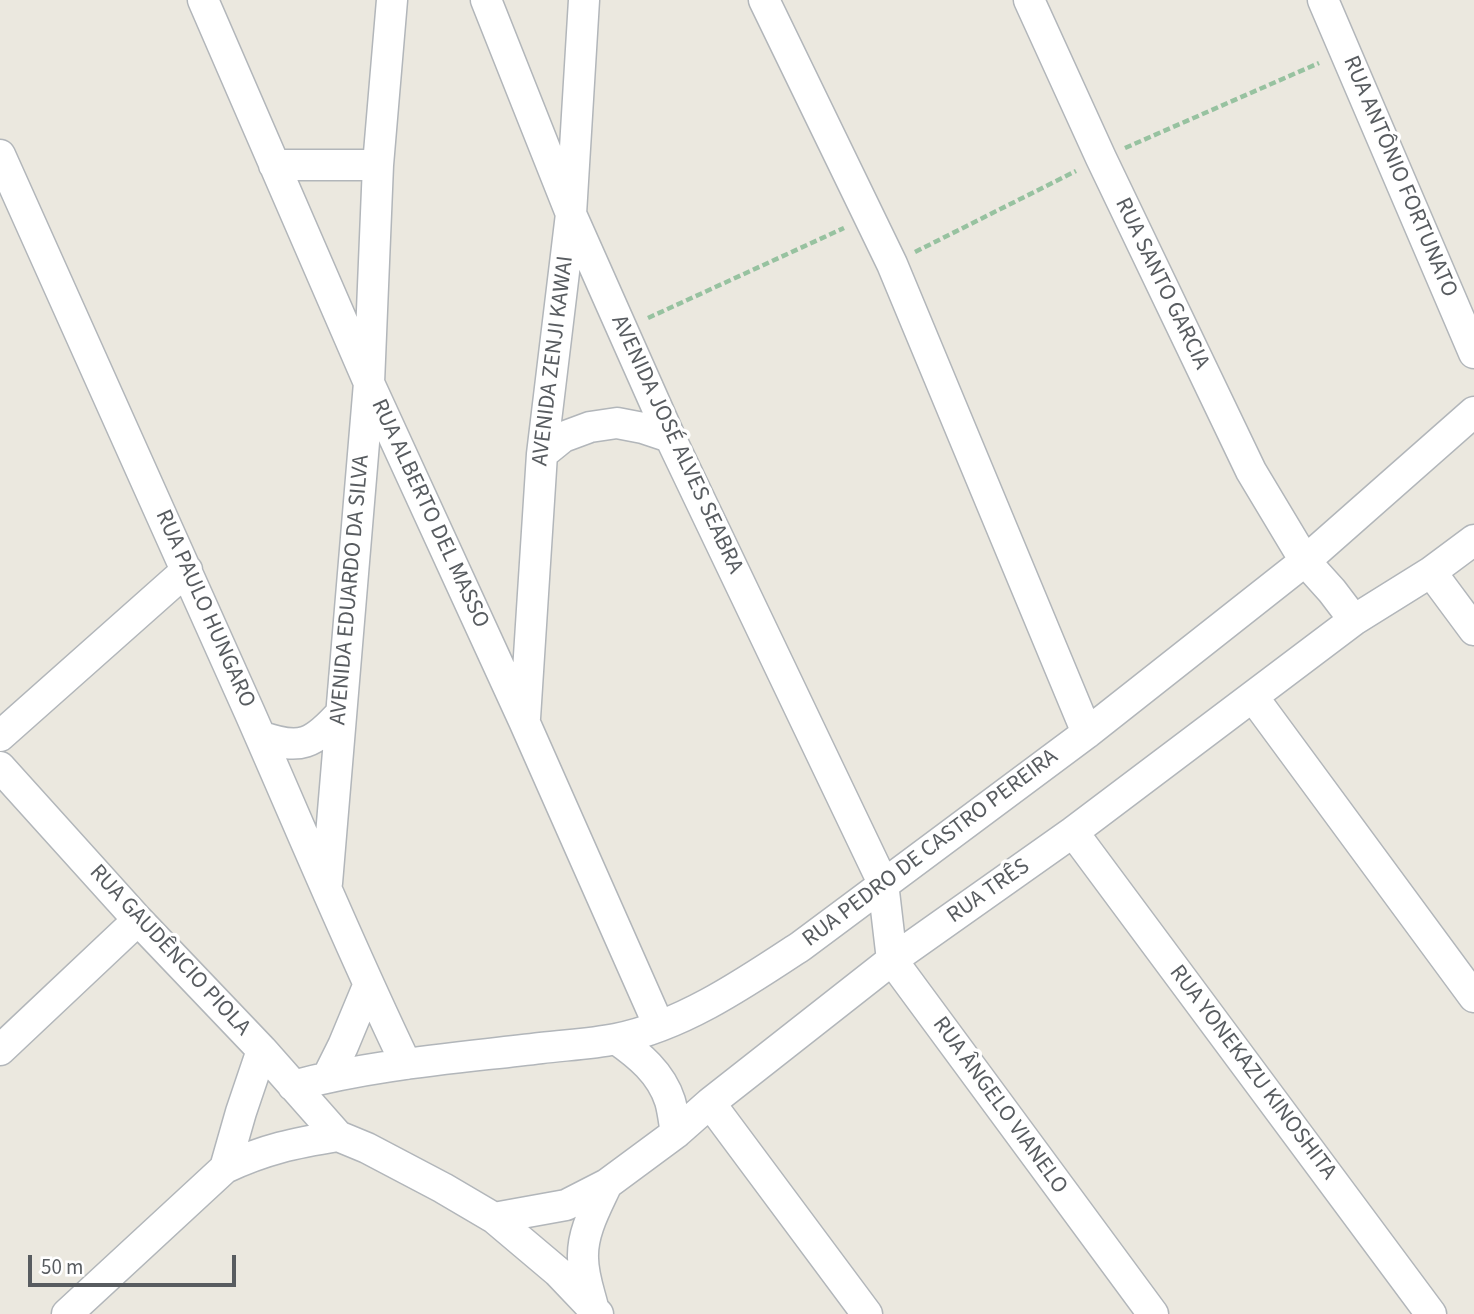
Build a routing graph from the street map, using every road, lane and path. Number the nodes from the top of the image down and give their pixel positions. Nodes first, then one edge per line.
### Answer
1 (203, 0) edge
2 (392, 0) edge
3 (486, 0) edge
4 (584, 0) edge
5 (764, 0) edge
6 (1029, 0) edge
7 (1323, 0) edge
8 (0, 155) edge
9 (274, 164) junction
10 (378, 164) junction
11 (571, 214) junction
12 (870, 216) junction
13 (622, 329) junction
14 (1474, 353) edge
15 (369, 383) junction
16 (1474, 412) edge
17 (670, 437) junction
18 (542, 454) junction
19 (1474, 540) edge
20 (1305, 561) junction
21 (187, 570) junction
22 (1431, 572) junction
23 (1354, 620) junction
24 (1474, 630) edge
25 (1253, 697) junction
26 (341, 713) junction
27 (524, 721) junction
28 (1087, 733) junction
29 (0, 736) edge
30 (260, 736) junction
31 (0, 767) edge
32 (1073, 832) junction
33 (883, 883) junction
34 (326, 886) junction
35 (138, 920) junction
36 (892, 960) junction
37 (368, 986) junction
38 (1474, 998) edge
39 (659, 1026) junction
40 (616, 1039) junction
41 (0, 1050) edge
42 (262, 1050) junction
43 (406, 1064) junction
44 (328, 1076) junction
45 (293, 1086) junction
46 (710, 1103) junction
47 (676, 1133) junction
48 (338, 1136) junction
49 (225, 1168) junction
50 (607, 1184) junction
51 (494, 1218) junction
52 (595, 1311) edge
53 (67, 1314) edge
54 (867, 1314) edge
55 (1153, 1314) edge
56 (1431, 1314) edge

1 - 9 street, RUA ALBERTO DEL MASSO
2 - 10 street, AVENIDA EDUARDO DA SILVA
3 - 11 street, AVENIDA JOSÉ ALVES SEABRA
4 - 11 street, AVENIDA ZENJI KAWAI
5 - 12 street
6 - 20 street, RUA SANTO GARCIA
7 - 14 street, RUA ANTÔNIO FORTUNATO
8 - 21 street, RUA PAULO HUNGARO
9 - 10 street
9 - 15 street, RUA ALBERTO DEL MASSO
10 - 15 street, AVENIDA EDUARDO DA SILVA
11 - 13 street, AVENIDA JOSÉ ALVES SEABRA
11 - 18 street, AVENIDA ZENJI KAWAI
12 - 13 path
12 - 28 street
13 - 17 street, AVENIDA JOSÉ ALVES SEABRA
15 - 26 street, AVENIDA EDUARDO DA SILVA
15 - 27 street, RUA ALBERTO DEL MASSO
16 - 20 street, RUA PEDRO DE CASTRO PEREIRA
17 - 18 street
17 - 33 street, AVENIDA JOSÉ ALVES SEABRA
18 - 27 street, AVENIDA ZENJI KAWAI
19 - 22 street, RUA TRÊS
20 - 23 street, RUA SANTO GARCIA
20 - 28 street, RUA PEDRO DE CASTRO PEREIRA
21 - 29 street
21 - 30 street, RUA PAULO HUNGARO
22 - 23 street, RUA TRÊS
22 - 24 street
23 - 25 street, RUA TRÊS
25 - 32 street, RUA TRÊS
25 - 38 street
26 - 30 street
26 - 34 street, AVENIDA EDUARDO DA SILVA
27 - 39 street, RUA ALBERTO DEL MASSO
28 - 33 street, RUA PEDRO DE CASTRO PEREIRA
30 - 34 street, RUA PAULO HUNGARO
31 - 35 street, RUA GAUDÊNCIO PIOLA
32 - 36 street, RUA TRÊS
32 - 56 street, RUA YONEKAZU KINOSHITA
33 - 36 street, RUA ÂNGELO VIANELO
33 - 39 street, RUA PEDRO DE CASTRO PEREIRA
34 - 37 street, RUA PAULO HUNGARO
35 - 41 street
35 - 42 street, RUA GAUDÊNCIO PIOLA
36 - 46 street, RUA TRÊS
36 - 55 street, RUA ÂNGELO VIANELO
37 - 43 street, RUA PAULO HUNGARO
37 - 44 street
39 - 40 street, RUA PEDRO DE CASTRO PEREIRA
40 - 43 street, RUA PEDRO DE CASTRO PEREIRA
40 - 47 street
42 - 45 street, RUA GAUDÊNCIO PIOLA
42 - 49 street
43 - 44 street, RUA PEDRO DE CASTRO PEREIRA
44 - 45 street, RUA PEDRO DE CASTRO PEREIRA
45 - 48 street, RUA GAUDÊNCIO PIOLA
46 - 47 street, RUA TRÊS
46 - 54 street
47 - 50 street, RUA TRÊS
48 - 49 street
48 - 51 street
49 - 53 street
50 - 51 street, RUA TRÊS
50 - 52 street
51 - 52 street

